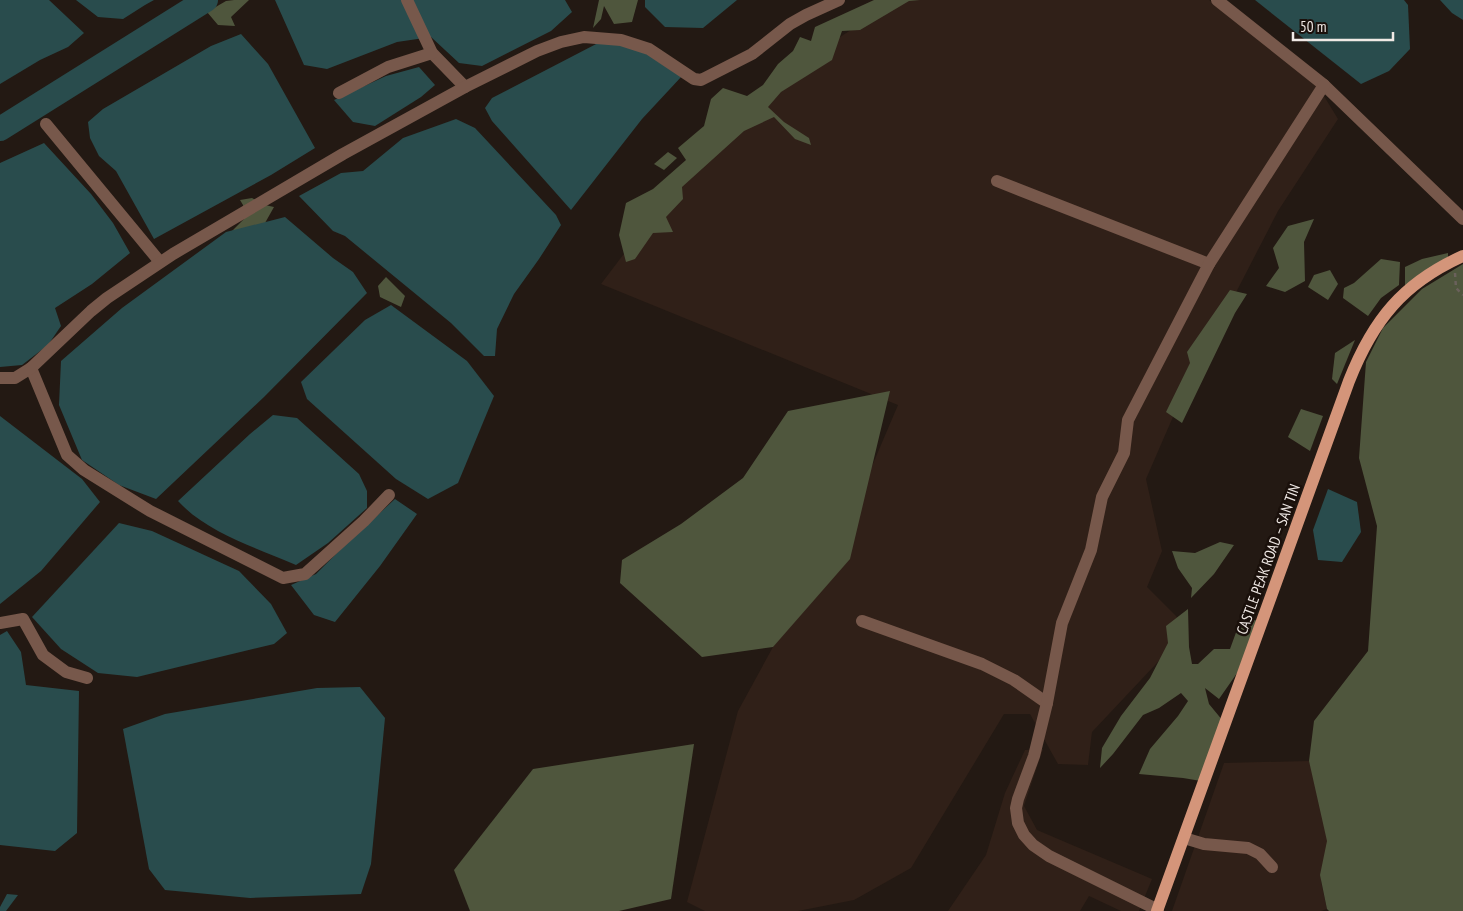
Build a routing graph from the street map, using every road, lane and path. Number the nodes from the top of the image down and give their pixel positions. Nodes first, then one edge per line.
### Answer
1 (407, 0) edge
2 (839, 0) edge
3 (1217, 0) edge
4 (432, 53) junction
5 (1324, 85) junction
6 (465, 87) junction
7 (339, 93) dead end
8 (46, 124) dead end
9 (997, 181) dead end
10 (1463, 218) edge
11 (1463, 256) edge
12 (160, 262) junction
13 (1209, 264) junction
14 (1455, 267) dead end
15 (1463, 295) edge
16 (31, 368) junction
17 (0, 378) edge
18 (389, 495) dead end
19 (862, 621) dead end
20 (0, 623) edge
21 (87, 678) dead end
22 (1047, 703) junction
23 (1184, 838) junction
24 (1272, 867) dead end
25 (1157, 910) edge

1 - 4 street
2 - 6 street
3 - 5 street
4 - 6 street
4 - 7 street
5 - 10 street
5 - 13 street
6 - 12 street
8 - 12 street
9 - 13 street
11 - 23 main road, CASTLE PEAK ROAD – SAN TIN
12 - 16 street
13 - 22 street
14 - 15 path
16 - 17 street
16 - 18 street
19 - 22 street
20 - 21 street
22 - 25 street
23 - 24 street
23 - 25 main road, CASTLE PEAK ROAD – SAN TIN

